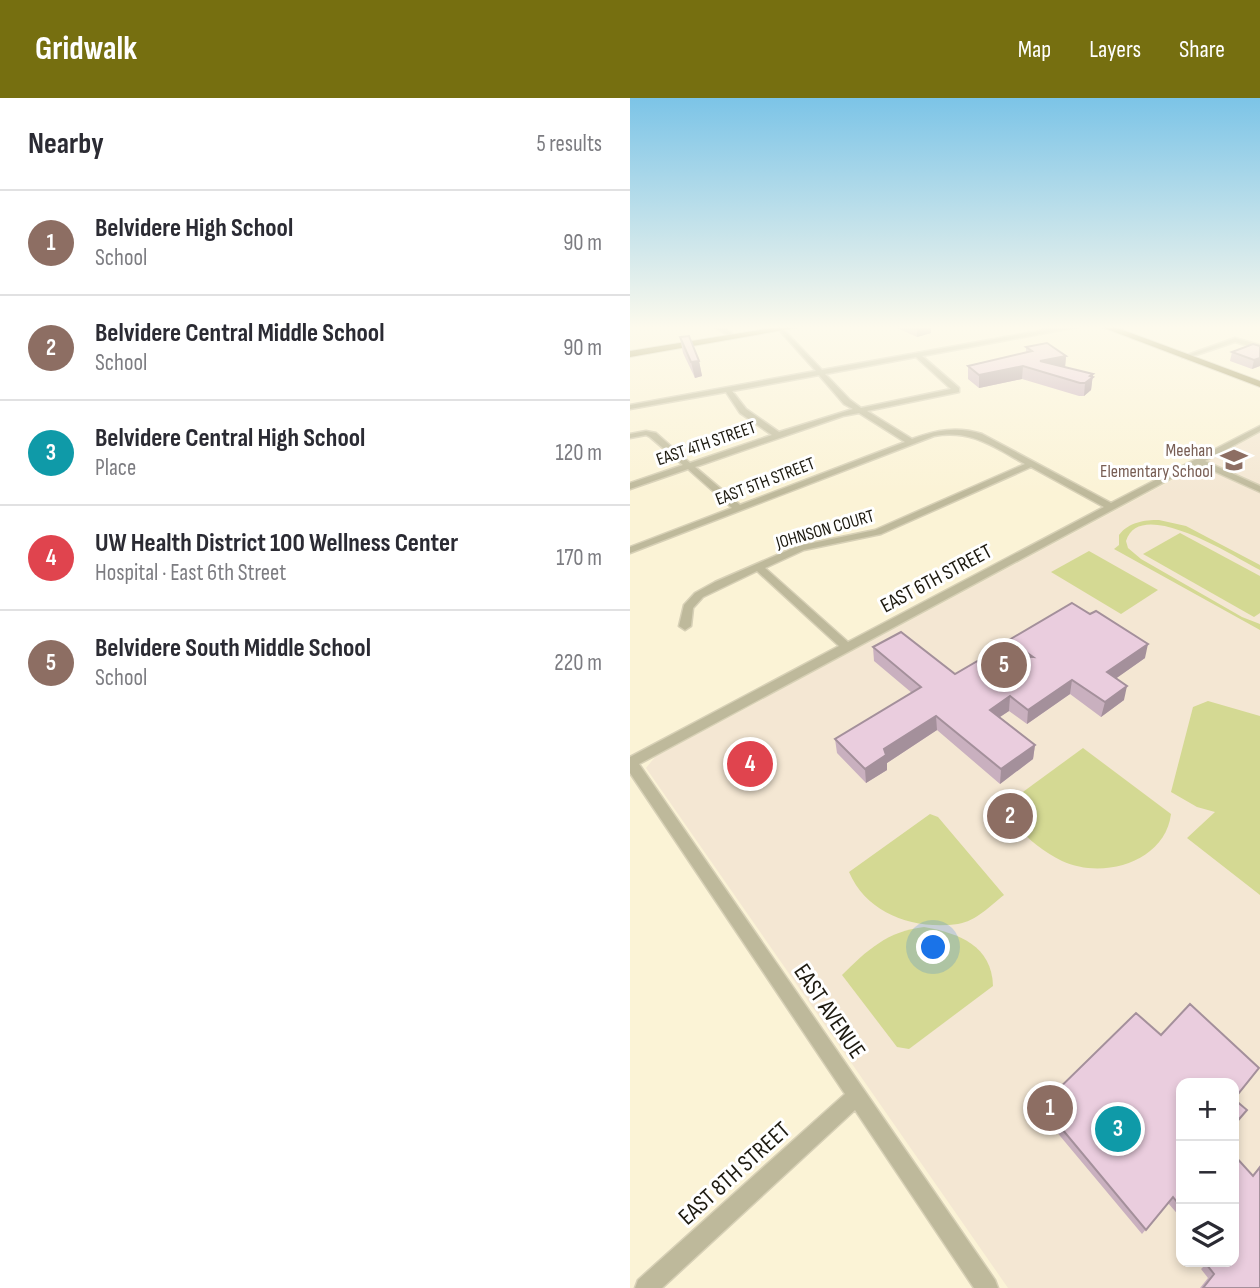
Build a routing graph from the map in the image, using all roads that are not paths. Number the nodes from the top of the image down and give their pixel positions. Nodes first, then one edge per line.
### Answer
1 (777, 382) edge
2 (829, 382) edge
3 (947, 382) edge
4 (728, 390) junction
5 (956, 390) joint
6 (630, 407) edge
7 (857, 409) junction
8 (1260, 428) edge
9 (646, 433) joint
10 (778, 435) junction
11 (630, 436) edge
12 (911, 442) junction
13 (1198, 461) junction
14 (1032, 464) junction
15 (688, 466) junction
16 (630, 486) edge
17 (1260, 489) edge
18 (1111, 507) junction
19 (738, 508) junction
20 (631, 548) edge
21 (758, 567) junction
22 (685, 626) dead end
23 (847, 647) junction
24 (630, 763) edge
25 (858, 1096) junction
26 (646, 1288) edge
27 (988, 1288) edge

1 - 4 street
2 - 7 street
3 - 5 street
4 - 6 street
4 - 10 street
5 - 7 street, EAST 4TH STREET
7 - 10 street, EAST 4TH STREET
7 - 12 street
8 - 13 street, EAST 6TH STREET
9 - 11 street
9 - 15 street
10 - 15 street, EAST 4TH STREET
12 - 14 street, EAST 5TH STREET
12 - 19 street, EAST 5TH STREET
13 - 17 street
13 - 18 street, EAST 6TH STREET
14 - 18 street, EAST 5TH STREET
14 - 21 street, JOHNSON COURT
15 - 16 street, EAST 4TH STREET
15 - 19 street
18 - 23 street, EAST 6TH STREET
19 - 20 street, EAST 5TH STREET
21 - 22 street, JOHNSON COURT
21 - 23 street
23 - 24 street, EAST 6TH STREET
24 - 25 street, EAST AVENUE
25 - 26 street, EAST 8TH STREET
25 - 27 street, EAST AVENUE

